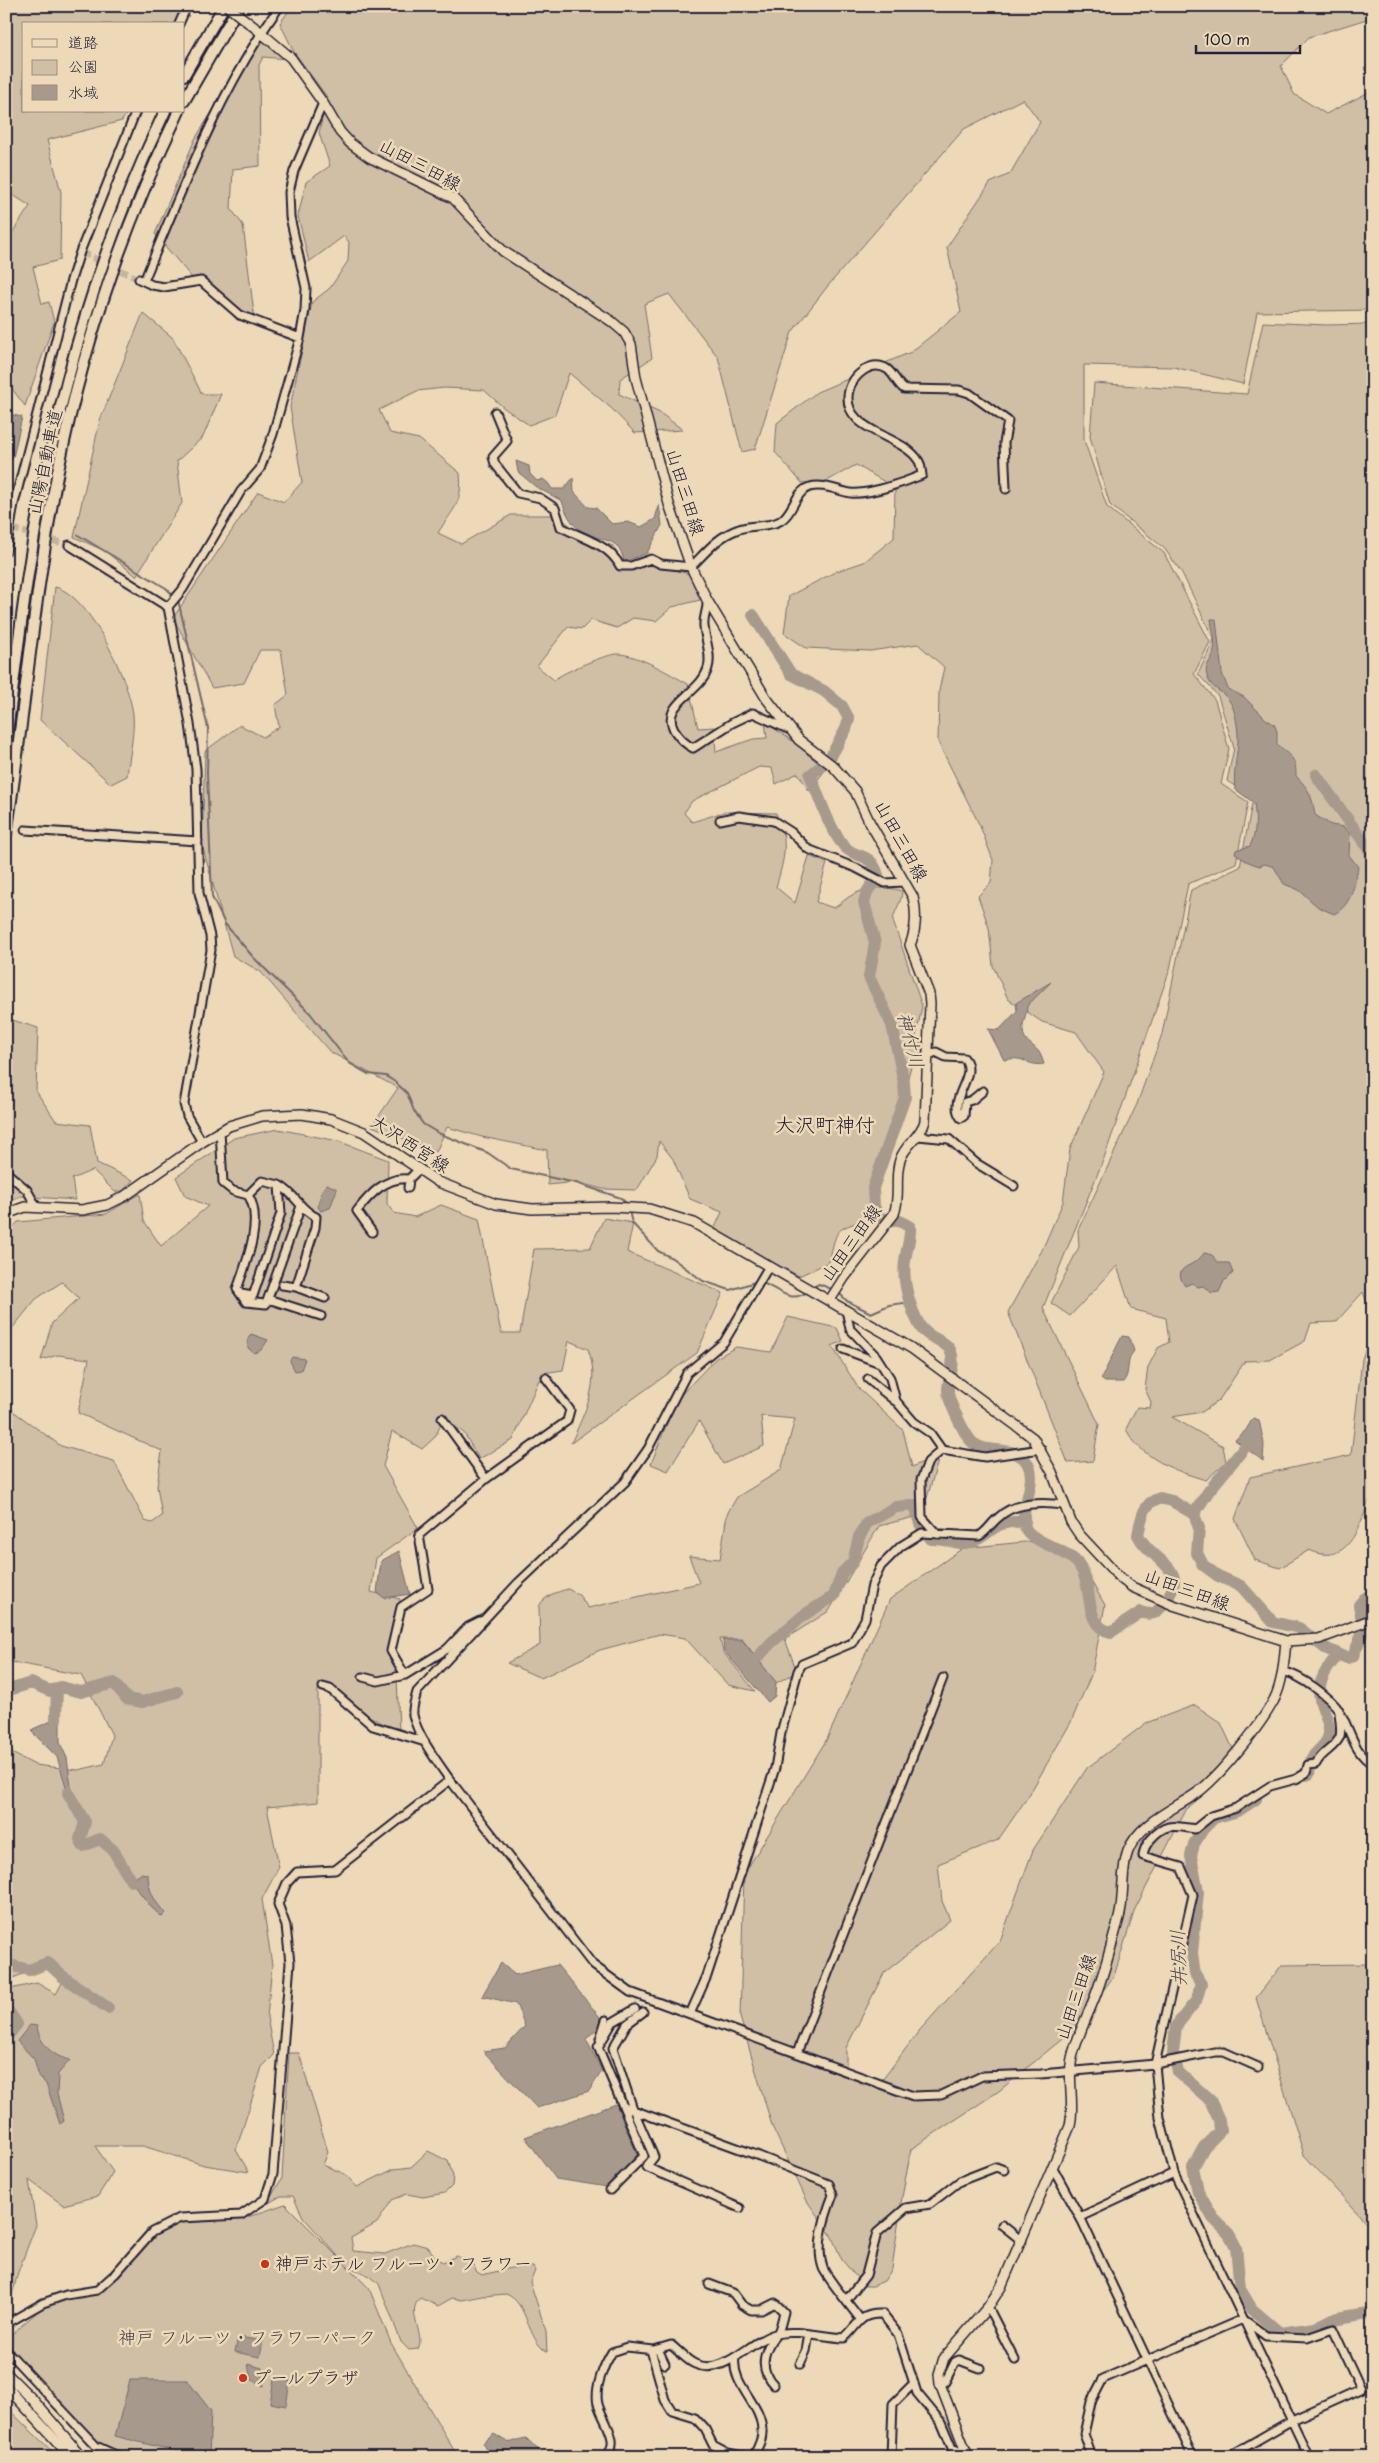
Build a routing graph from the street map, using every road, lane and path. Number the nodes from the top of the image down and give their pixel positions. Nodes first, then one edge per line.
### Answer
1 (188, 6) edge
2 (226, 6) edge
3 (238, 6) edge
4 (280, 6) edge
5 (179, 22) edge
6 (260, 31) junction
7 (185, 73) edge
8 (185, 99) edge
9 (323, 103) junction
10 (136, 112) edge
11 (165, 112) edge
12 (179, 112) edge
13 (300, 338) junction
14 (495, 412) dead end
15 (1006, 488) dead end
16 (69, 546) tunnel mouth
17 (6, 551) edge
18 (692, 567) junction
19 (707, 600) junction
20 (168, 608) junction
21 (791, 731) junction
22 (6, 740) edge
23 (720, 820) dead end
24 (25, 830) dead end
25 (6, 835) edge
26 (198, 840) junction
27 (904, 882) junction
28 (929, 1055) junction
29 (983, 1090) dead end
30 (220, 1131) junction
31 (918, 1136) junction
32 (202, 1142) junction
33 (418, 1170) junction
34 (6, 1172) edge
35 (409, 1178) junction
36 (278, 1185) junction
37 (1014, 1186) dead end
38 (408, 1188) dead end
39 (248, 1195) junction
40 (36, 1206) junction
41 (301, 1206) junction
42 (6, 1214) edge
43 (372, 1232) dead end
44 (770, 1266) junction
45 (282, 1285) dead end
46 (296, 1287) junction
47 (241, 1294) junction
48 (834, 1294) junction
49 (325, 1298) dead end
50 (268, 1299) junction
51 (846, 1310) junction
52 (321, 1316) dead end
53 (843, 1349) dead end
54 (880, 1363) junction
55 (546, 1378) dead end
56 (868, 1379) dead end
57 (896, 1401) junction
58 (442, 1418) dead end
59 (1041, 1449) junction
60 (942, 1450) junction
61 (486, 1479) junction
62 (1063, 1505) junction
63 (936, 1534) junction
64 (485, 1618) junction
65 (1370, 1620) edge
66 (1286, 1641) junction
67 (1283, 1671) junction
68 (405, 1675) junction
69 (363, 1678) dead end
70 (943, 1678) dead end
71 (323, 1687) dead end
72 (1339, 1710) junction
73 (426, 1742) junction
74 (1373, 1764) edge
75 (450, 1780) junction
76 (635, 2009) dead end
77 (643, 2012) dead end
78 (690, 2014) junction
79 (606, 2020) dead end
80 (598, 2047) junction
81 (797, 2053) junction
82 (1156, 2064) junction
83 (1258, 2067) dead end
84 (1071, 2070) junction
85 (624, 2107) junction
86 (633, 2109) junction
87 (1053, 2168) junction
88 (1004, 2170) dead end
89 (1174, 2173) junction
90 (610, 2190) dead end
91 (740, 2208) dead end
92 (1080, 2218) junction
93 (1002, 2225) dead end
94 (1022, 2241) junction
95 (709, 2284) dead end
96 (847, 2299) junction
97 (988, 2307) junction
98 (860, 2319) junction
99 (1243, 2319) junction
100 (6, 2324) edge
101 (777, 2334) junction
102 (808, 2334) junction
103 (655, 2349) junction
104 (6, 2350) edge
105 (735, 2358) junction
106 (1016, 2360) dead end
107 (1148, 2361) junction
108 (665, 2364) dead end
109 (800, 2364) dead end
110 (980, 2368) dead end
111 (6, 2373) edge
112 (914, 2383) junction
113 (940, 2384) junction
114 (774, 2385) dead end
115 (6, 2386) edge
116 (1292, 2420) junction
117 (967, 2456) edge
118 (71, 2457) edge
119 (82, 2457) edge
120 (120, 2457) edge
121 (605, 2457) edge
122 (747, 2457) edge
123 (753, 2457) edge
124 (891, 2457) edge
125 (1092, 2457) edge
126 (1193, 2457) edge
127 (1228, 2457) edge
128 (1309, 2457) edge

1 - 5 street
2 - 6 main road, 山田三田線, bridge
2 - 7 highway
3 - 8 highway
4 - 6 street
6 - 9 main road, 山田三田線
6 - 13 street
9 - 13 street
9 - 18 main road, 山田三田線
10 - 17 street
11 - 22 highway, 山陽自動車道
12 - 25 highway, 山陽自動車道
13 - 20 street
14 - 18 street
15 - 18 street
16 - 20 street
18 - 19 main road, 山田三田線
19 - 21 main road, 山田三田線
19 - 21 street
20 - 26 street
21 - 27 main road, 山田三田線
23 - 27 street
24 - 26 street
26 - 32 street
27 - 28 main road, 山田三田線
28 - 29 street
28 - 31 main road, 山田三田線
30 - 32 main road, 大沢西宮線
30 - 33 main road, 大沢西宮線
30 - 39 street
31 - 37 street
31 - 48 main road, 山田三田線
32 - 40 main road, 大沢西宮線
33 - 35 street
33 - 44 main road, 大沢西宮線
34 - 40 street
35 - 38 street
35 - 43 street
36 - 39 street
36 - 41 street
36 - 47 street
39 - 47 street
40 - 42 main road, 大沢西宮線
41 - 46 street
41 - 50 street
44 - 48 main road, 大沢西宮線
44 - 64 street
45 - 46 street
46 - 49 street
47 - 50 street
48 - 51 main road, 山田三田線
50 - 52 street
51 - 54 street
51 - 59 main road, 山田三田線
53 - 54 street
54 - 57 street
55 - 61 street
56 - 57 street
57 - 60 street
58 - 61 street
59 - 60 street
59 - 62 main road, 山田三田線
60 - 63 street
61 - 68 street
62 - 63 street
62 - 66 main road, 山田三田線
63 - 78 street
64 - 68 street
64 - 73 street
65 - 66 main road
66 - 67 main road, 山田三田線
67 - 72 street
67 - 84 main road, 山田三田線
68 - 69 street
70 - 81 street
71 - 73 street
72 - 74 street
72 - 82 street
73 - 75 street
75 - 78 street
75 - 100 street
76 - 80 street
77 - 86 street
78 - 81 street
79 - 80 street
80 - 85 street
81 - 84 street
82 - 83 street
82 - 84 street
82 - 89 street
84 - 87 main road, 山田三田線
85 - 86 street
85 - 90 street
86 - 91 street
86 - 96 street
87 - 92 street
87 - 94 main road, 山田三田線
88 - 96 street
89 - 92 street
89 - 99 street
92 - 107 street
93 - 94 street
94 - 97 main road, 山田三田線
95 - 101 street
96 - 98 street
97 - 106 street
97 - 113 main road, 山田三田線
98 - 102 street
98 - 112 street
99 - 107 street
99 - 116 street
99 - 116 street
101 - 102 street
101 - 105 street
101 - 114 street
102 - 109 street
103 - 105 street
103 - 108 street
103 - 121 street
103 - 122 street
104 - 120 street
105 - 123 street
107 - 125 street
107 - 126 street
110 - 113 street
111 - 119 main road
112 - 117 street
112 - 124 street
113 - 117 main road, 山田三田線
115 - 118 main road
116 - 127 street
116 - 128 street

